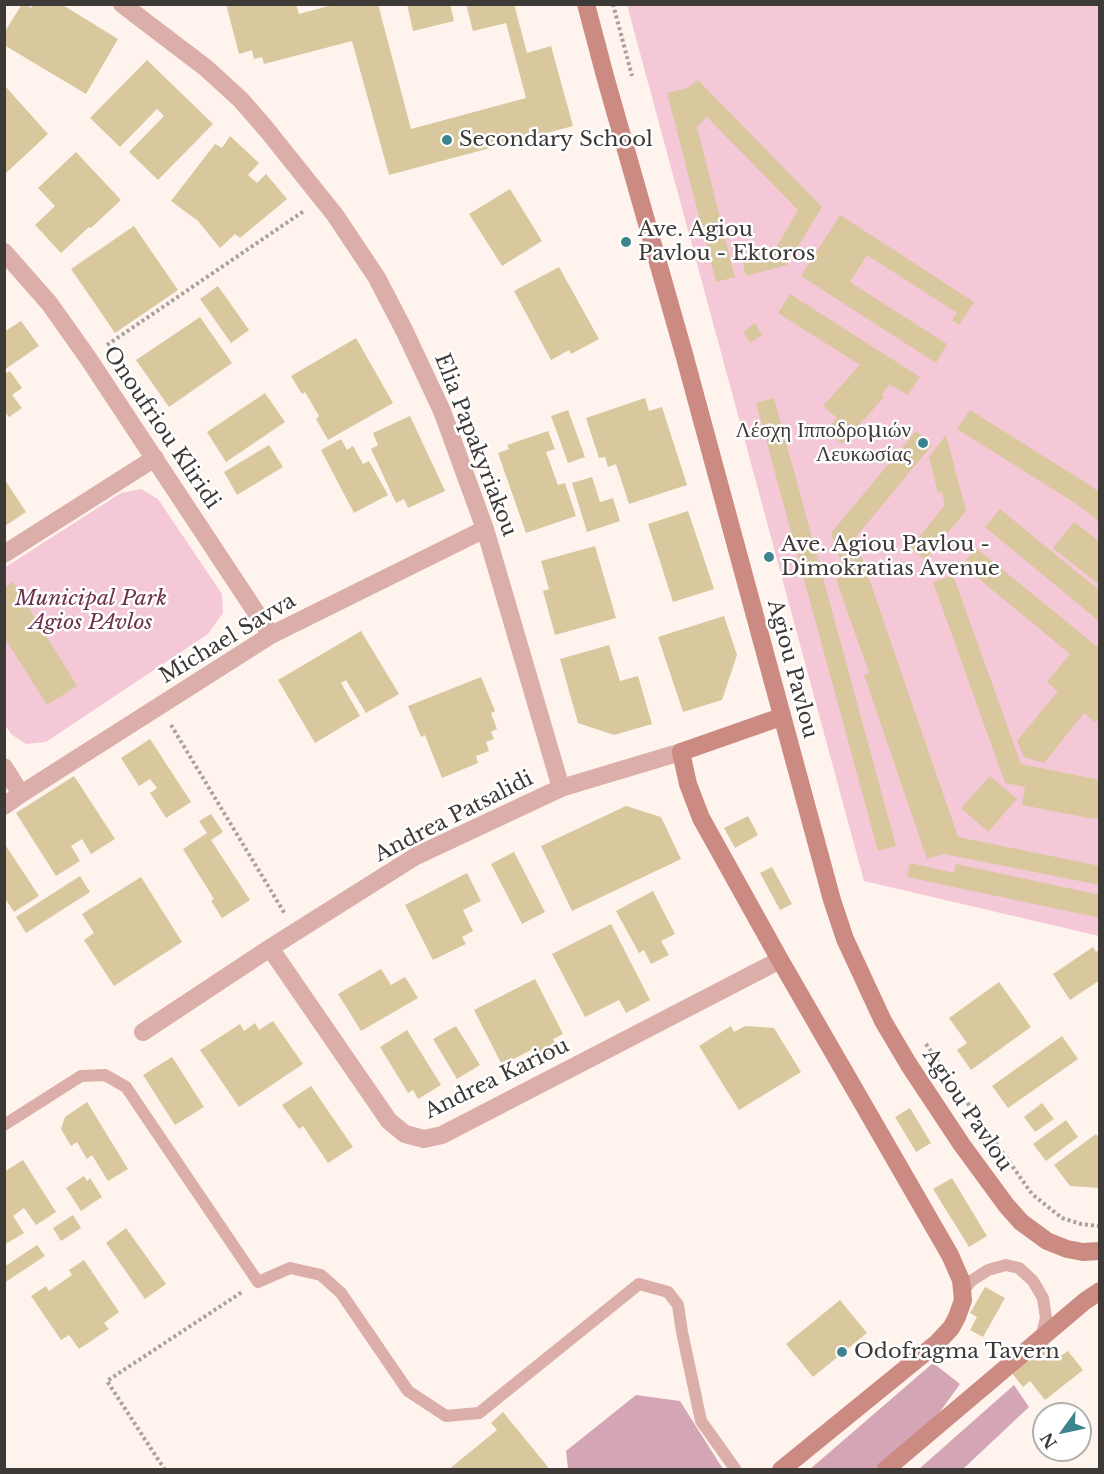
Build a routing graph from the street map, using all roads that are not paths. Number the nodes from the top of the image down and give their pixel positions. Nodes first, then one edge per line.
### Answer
1 (122, 4) edge
2 (586, 4) edge
3 (4, 252) edge
4 (155, 458) junction
5 (485, 529) junction
6 (4, 554) edge
7 (271, 635) junction
8 (781, 717) junction
9 (681, 753) junction
10 (4, 767) edge
11 (561, 788) junction
12 (21, 794) junction
13 (4, 806) edge
14 (270, 948) junction
15 (780, 960) junction
16 (143, 1032) dead end
17 (4, 1125) edge
18 (1100, 1251) edge
19 (1100, 1291) edge
20 (963, 1296) junction
21 (1041, 1338) junction
22 (736, 1470) edge
23 (781, 1470) edge
24 (885, 1470) edge

1 - 5 street, Elia Papakyriakou
2 - 8 main road, Agiou Pavlou
3 - 4 street, Onoufriou Kliridi
4 - 6 street
4 - 7 street, Onoufriou Kliridi
5 - 7 street, Michael Savva
5 - 11 street, Elia Papakyriakou
7 - 12 street, Michael Savva
8 - 9 main road, Andrea Patsalidi
8 - 18 main road, Agiou Pavlou
9 - 11 street, Andrea Patsalidi
9 - 15 main road
10 - 12 street
11 - 14 street, Andrea Patsalidi
12 - 13 street, Michael Savva
14 - 15 street, Andrea Kariou
14 - 16 street, Andrea Patsalidi
15 - 20 main road
17 - 22 lane
19 - 21 main road
20 - 21 lane
20 - 23 main road
21 - 24 main road

